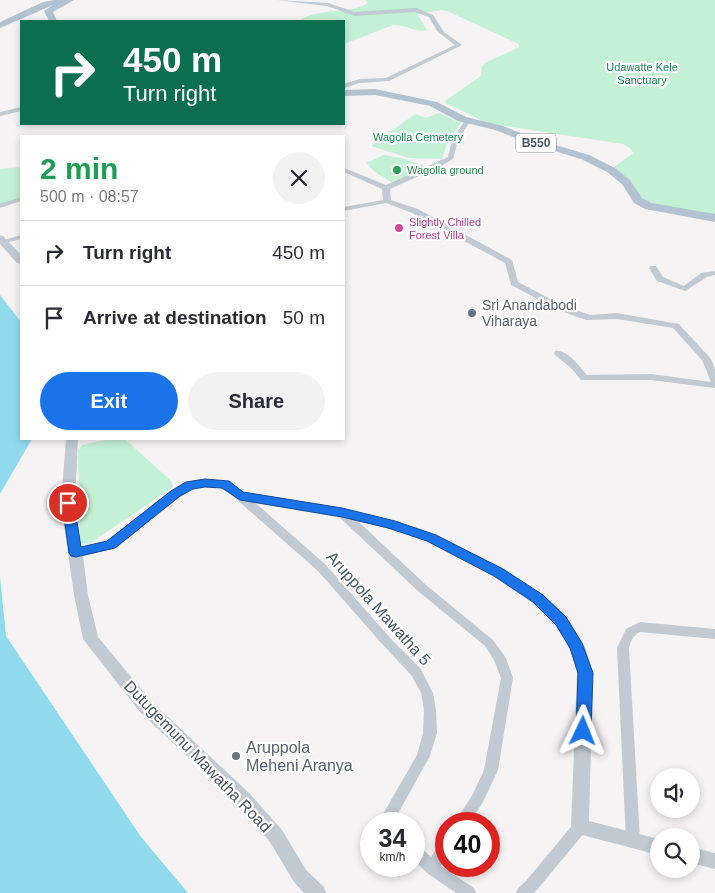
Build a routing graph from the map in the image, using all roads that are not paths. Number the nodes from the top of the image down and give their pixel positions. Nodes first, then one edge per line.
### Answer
1 (71, 0) edge
2 (280, 0) edge
3 (52, 20) edge
4 (0, 25) edge
5 (345, 86) edge
6 (345, 93) edge
7 (20, 109) edge
8 (0, 114) edge
9 (468, 120) junction
10 (345, 170) edge
11 (386, 188) junction
12 (20, 199) edge
13 (387, 201) junction
14 (0, 206) edge
15 (345, 209) edge
16 (715, 218) edge
17 (20, 237) edge
18 (2, 240) edge
19 (20, 260) edge
20 (653, 268) dead end
21 (715, 273) edge
22 (558, 352) dead end
23 (715, 383) edge
24 (72, 440) edge
25 (240, 496) junction
26 (342, 513) junction
27 (76, 553) junction
28 (715, 634) edge
29 (391, 812) edge
30 (469, 812) edge
31 (580, 827) junction
32 (632, 840) junction
33 (650, 845) edge
34 (700, 857) edge
35 (425, 861) edge
36 (715, 861) edge
37 (435, 863) edge
38 (432, 868) junction
39 (317, 893) edge
40 (469, 893) edge
41 (523, 893) edge

1 - 3 main road
1 - 4 main road
2 - 5 street
6 - 9 main road, B550
7 - 8 street
9 - 11 street
9 - 16 main road, B550
10 - 11 street
11 - 13 street
12 - 14 street
13 - 15 street
13 - 23 street
17 - 18 street
18 - 19 street
20 - 21 street
22 - 23 street
24 - 27 street, Dutugemunu Mawatha Road
25 - 26 street
25 - 27 street
25 - 29 street, Aruppola Mawatha 5
26 - 30 street
26 - 31 street
27 - 39 street, Dutugemunu Mawatha Road
28 - 32 street
31 - 32 street
31 - 41 street
32 - 33 street
34 - 36 street
35 - 38 street
37 - 38 street
38 - 40 street

